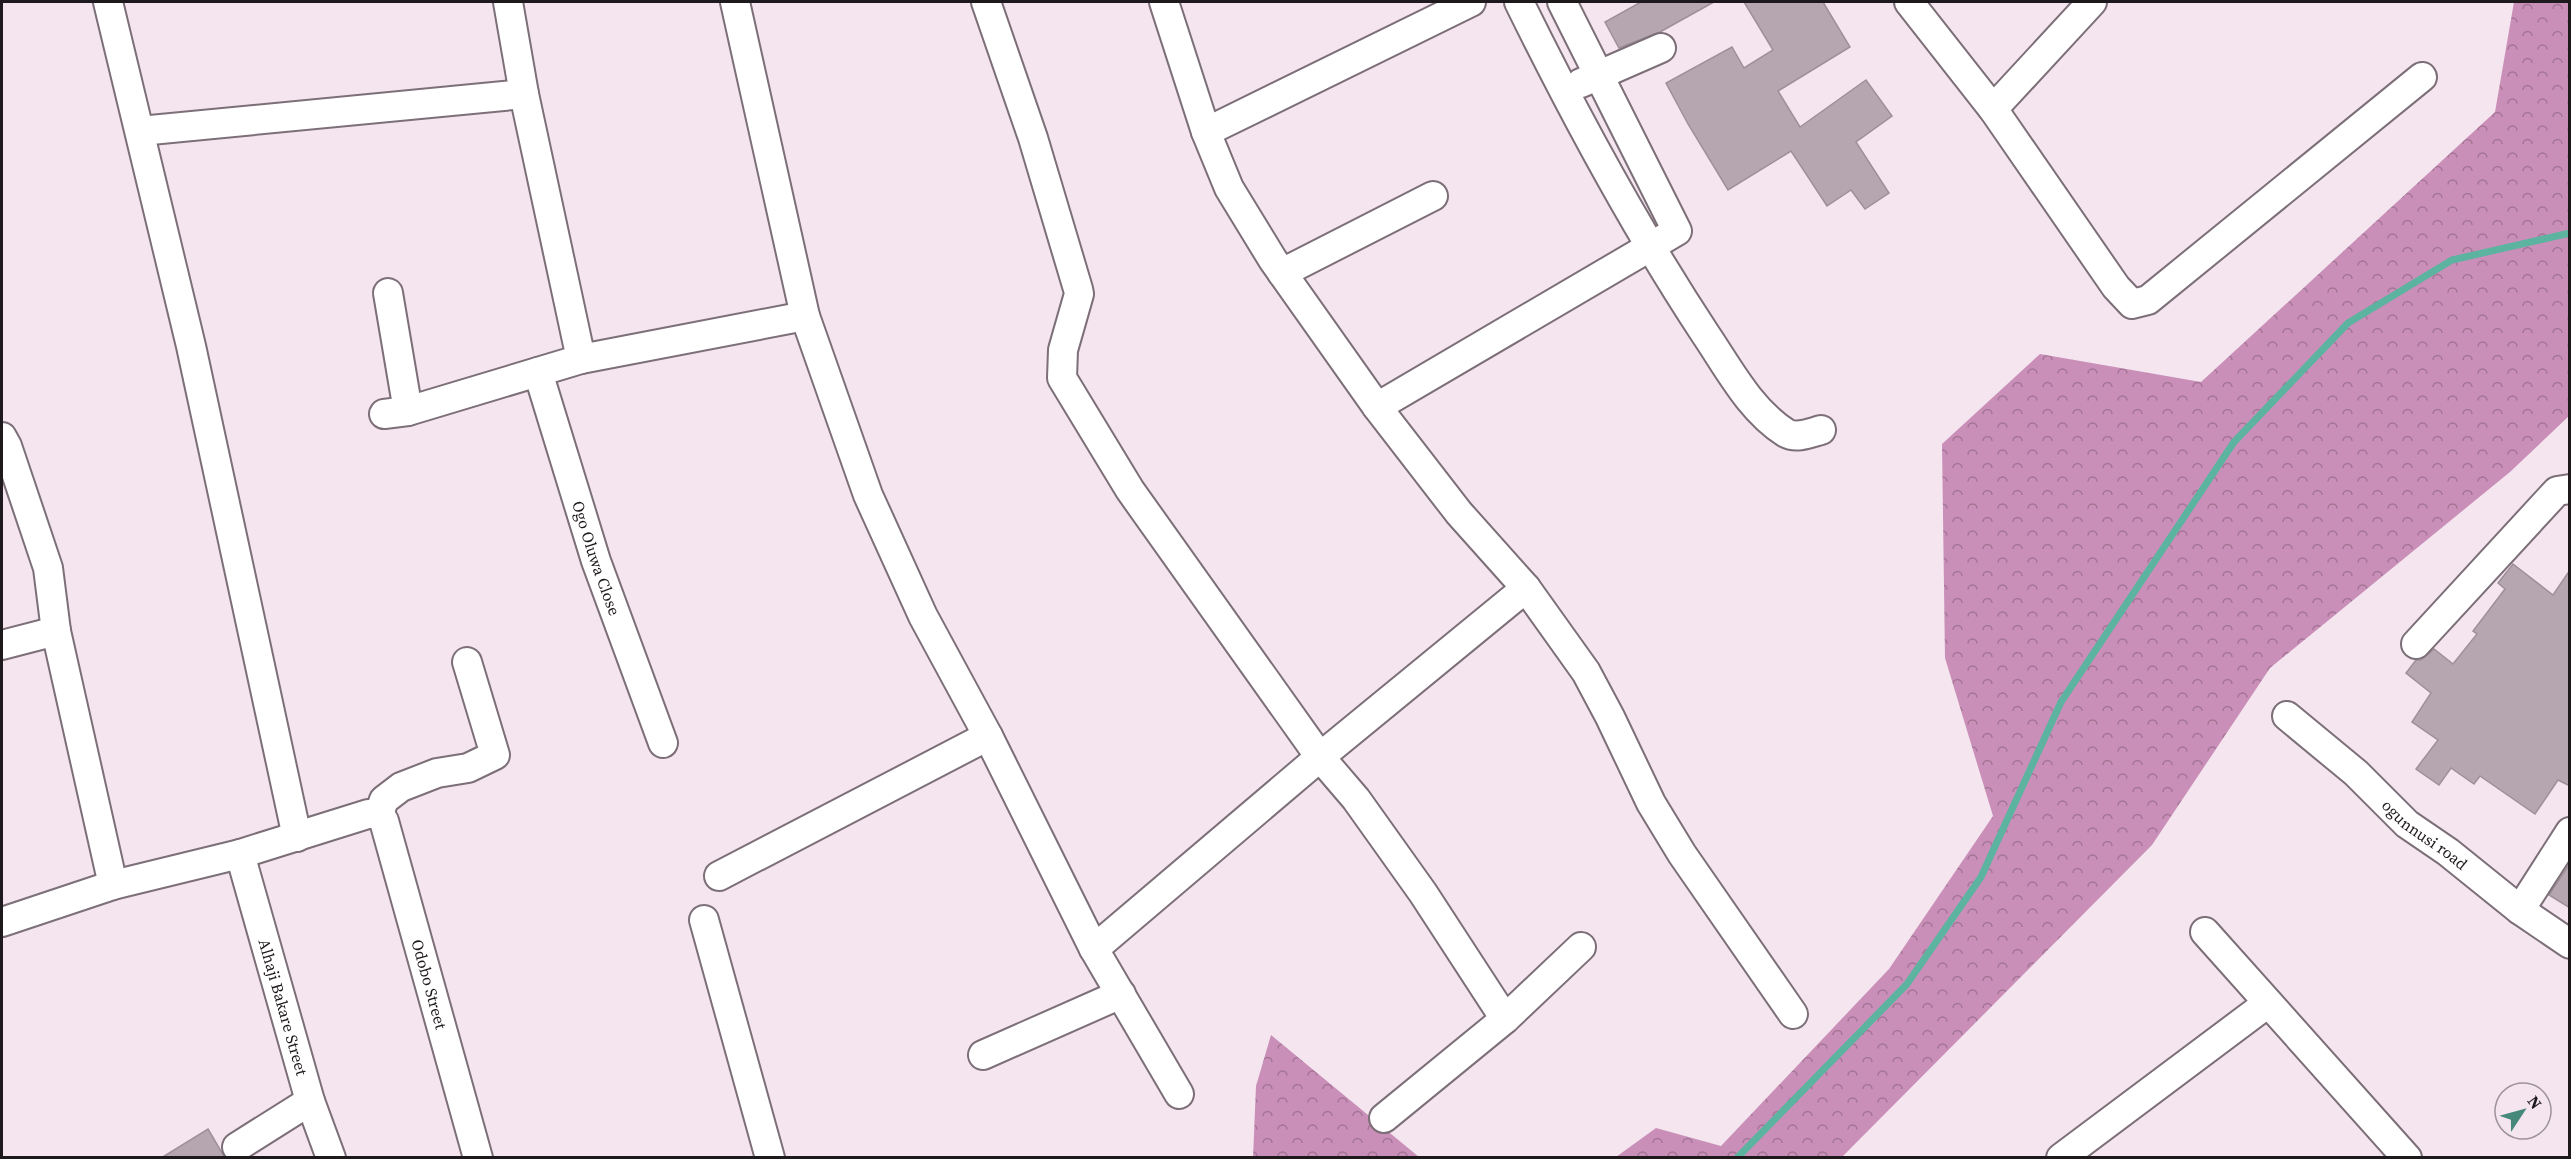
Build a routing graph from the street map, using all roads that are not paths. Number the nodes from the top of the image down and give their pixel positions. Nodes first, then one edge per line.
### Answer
1 (108, 2) edge
2 (508, 2) edge
3 (735, 2) edge
4 (986, 2) edge
5 (1164, 2) edge
6 (1471, 2) edge
7 (1519, 2) edge
8 (1562, 2) edge
9 (1909, 2) edge
10 (2092, 2) edge
11 (1661, 48) dead end
12 (1598, 75) junction
13 (2422, 77) dead end
14 (1563, 91) junction
15 (524, 94) junction
16 (1993, 109) junction
17 (140, 131) junction
18 (1206, 132) junction
19 (1433, 196) dead end
20 (1650, 246) junction
21 (1282, 273) junction
22 (388, 293) dead end
23 (805, 316) junction
24 (580, 359) junction
25 (538, 372) junction
26 (1377, 407) junction
27 (1821, 430) dead end
28 (2, 437) edge
29 (2570, 489) edge
30 (1526, 588) junction
31 (56, 631) junction
32 (2416, 644) dead end
33 (2, 645) edge
34 (467, 662) dead end
35 (2287, 716) dead end
36 (988, 736) junction
37 (663, 743) dead end
38 (1320, 756) junction
39 (379, 814) junction
40 (2570, 832) edge
41 (297, 837) junction
42 (240, 854) junction
43 (719, 876) dead end
44 (113, 885) junction
45 (2520, 910) junction
46 (704, 920) dead end
47 (2, 922) edge
48 (2205, 932) dead end
49 (2570, 944) edge
50 (1581, 947) dead end
51 (1094, 949) junction
52 (1120, 994) junction
53 (2268, 1003) junction
54 (1793, 1014) dead end
55 (1505, 1019) junction
56 (983, 1055) dead end
57 (1179, 1094) dead end
58 (310, 1101) junction
59 (1384, 1118) dead end
60 (237, 1147) dead end
61 (331, 1158) edge
62 (478, 1158) edge
63 (770, 1158) edge
64 (2061, 1158) edge
65 (2407, 1158) edge

1 - 17 street
2 - 15 street
3 - 23 street
4 - 38 street
5 - 18 street
6 - 18 street
7 - 14 street
8 - 12 street
9 - 16 street
10 - 16 street
11 - 12 street
12 - 14 street
12 - 20 street
13 - 16 street
14 - 20 street
15 - 17 street
15 - 24 street
17 - 41 street
18 - 21 street
19 - 21 street
20 - 26 street
20 - 27 street
21 - 26 street
22 - 25 street
23 - 24 street
23 - 36 street
24 - 25 street
25 - 37 street, Ogo Oluwa Close
26 - 30 street
28 - 31 street
29 - 32 street
30 - 38 street
30 - 54 street
31 - 33 street
31 - 44 street
34 - 39 street
35 - 45 street, ogunnusi road
36 - 43 street
36 - 51 street
38 - 51 street
38 - 55 street
39 - 41 street
39 - 62 street, Odobo Street
40 - 45 street
41 - 42 street
42 - 44 street
42 - 58 street, Alhaji Bakare Street
44 - 47 street
45 - 49 street, ogunnusi road
46 - 63 street
48 - 53 street
50 - 55 street
51 - 52 street
52 - 56 street
52 - 57 street
53 - 64 street
53 - 65 street
55 - 59 street
58 - 60 street
58 - 61 street, Alhaji Bakare Street

